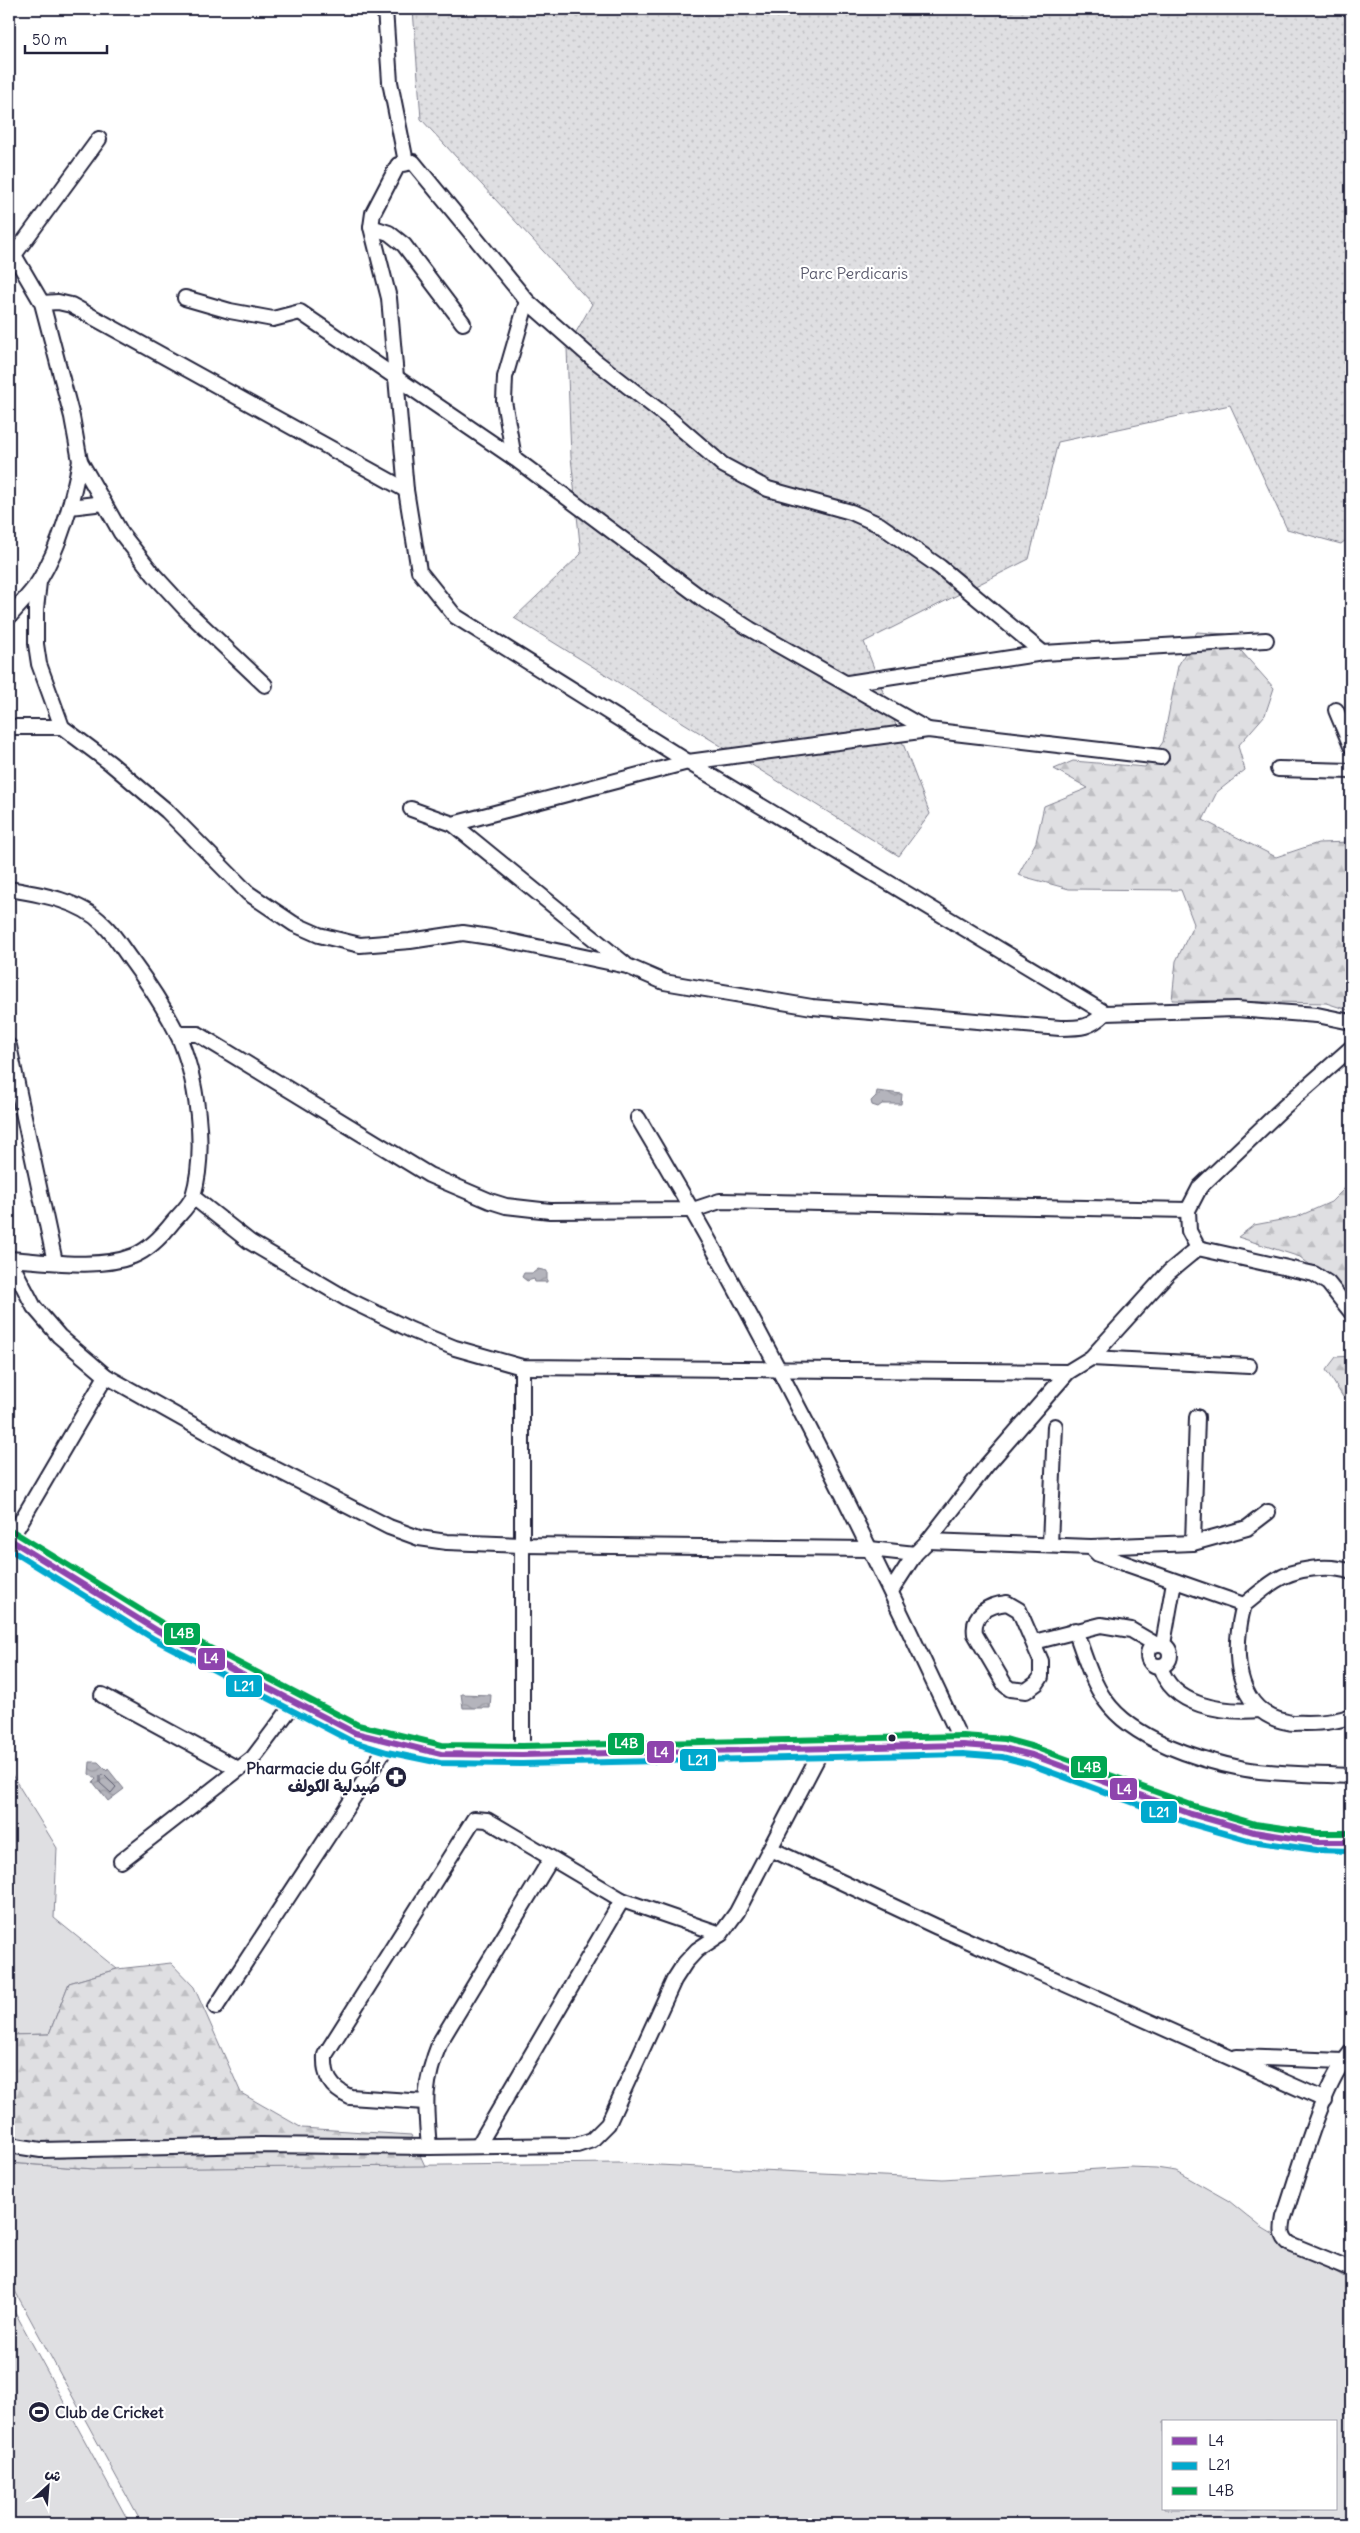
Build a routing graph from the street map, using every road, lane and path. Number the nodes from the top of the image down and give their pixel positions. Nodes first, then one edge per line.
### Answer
1 (385, 9) edge
2 (99, 139) dead end
3 (406, 162) junction
4 (371, 227) junction
5 (11, 253) edge
6 (185, 298) dead end
7 (527, 301) junction
8 (42, 303) junction
9 (463, 324) dead end
10 (394, 376) junction
11 (514, 458) junction
12 (80, 460) junction
13 (406, 490) junction
14 (104, 504) junction
15 (70, 508) junction
16 (39, 582) junction
17 (9, 617) edge
18 (1266, 640) dead end
19 (1043, 653) junction
20 (848, 683) junction
21 (265, 685) dead end
22 (1336, 710) dead end
23 (9, 727) edge
24 (62, 727) junction
25 (928, 730) junction
26 (1351, 746) edge
27 (1161, 757) dead end
28 (688, 762) junction
29 (1278, 769) dead end
30 (1351, 771) edge
31 (411, 809) dead end
32 (453, 824) junction
33 (9, 889) edge
34 (627, 966) junction
35 (1105, 1013) junction
36 (1351, 1022) edge
37 (177, 1034) junction
38 (9, 1046) edge
39 (1351, 1048) edge
40 (638, 1118) dead end
41 (193, 1198) junction
42 (693, 1210) junction
43 (1188, 1210) junction
44 (1198, 1248) junction
45 (9, 1260) edge
46 (55, 1262) junction
47 (1351, 1312) edge
48 (1091, 1358) junction
49 (522, 1366) junction
50 (1249, 1366) dead end
51 (777, 1367) junction
52 (1068, 1372) junction
53 (106, 1376) junction
54 (1197, 1417) dead end
55 (1055, 1426) dead end
56 (1268, 1512) dead end
57 (9, 1540) edge
58 (928, 1541) junction
59 (1193, 1543) junction
60 (1050, 1544) junction
61 (522, 1545) junction
62 (1091, 1547) junction
63 (870, 1549) junction
64 (915, 1554) junction
65 (1351, 1572) edge
66 (1174, 1582) junction
67 (891, 1591) junction
68 (1244, 1605) junction
69 (1075, 1630) junction
70 (1034, 1642) junction
71 (1159, 1644) junction
72 (102, 1695) dead end
73 (295, 1702) junction
74 (1260, 1710) junction
75 (1351, 1716) edge
76 (389, 1743) junction
77 (963, 1745) junction
78 (822, 1749) junction
79 (522, 1755) junction
80 (238, 1769) junction
81 (1351, 1776) edge
82 (1351, 1842) edge
83 (771, 1849) junction
84 (551, 1859) junction
85 (121, 1860) dead end
86 (622, 1900) junction
87 (721, 1934) junction
88 (216, 2007) dead end
89 (1347, 2056) edge
90 (1229, 2057) junction
91 (1325, 2100) junction
92 (425, 2102) junction
93 (9, 2145) edge
94 (478, 2146) junction
95 (429, 2147) junction
96 (1351, 2269) edge

1 - 3 street
2 - 5 street
3 - 4 street
3 - 7 street
4 - 9 street
4 - 10 street
5 - 8 street
6 - 10 street
7 - 11 street
7 - 19 street
8 - 12 street
8 - 13 street
10 - 11 street
10 - 13 street
11 - 20 street
12 - 14 street
12 - 15 street
13 - 28 street
14 - 15 street
14 - 21 street
15 - 16 street
16 - 17 street
16 - 24 street
18 - 19 street
19 - 20 street
20 - 25 street
22 - 26 street
23 - 24 street
24 - 34 street
25 - 27 street
25 - 28 street
28 - 32 street
28 - 35 street
29 - 30 street
31 - 32 street
32 - 34 street
33 - 37 street
34 - 35 street
35 - 36 street
37 - 41 street
37 - 42 street
38 - 46 street
39 - 43 street
40 - 42 street
41 - 46 street
41 - 49 street
42 - 43 street
42 - 51 street
43 - 44 street
44 - 47 street
44 - 48 street
45 - 46 street
45 - 53 street
48 - 50 street
48 - 52 street
49 - 51 street
49 - 61 street
51 - 52 street
51 - 63 street
52 - 58 street
53 - 57 street
53 - 61 street
54 - 59 street
55 - 60 street
56 - 59 street
57 - 73 main road
58 - 60 street
58 - 64 street
59 - 62 street
60 - 62 street
61 - 63 street
61 - 79 street
62 - 66 street
63 - 64 street
63 - 67 street
64 - 67 street
65 - 68 street
66 - 68 street
66 - 71 street
67 - 77 street
68 - 74 street
69 - 70 street
69 - 71 street
69 - 81 street
70 - 70 street
71 - 74 street
72 - 80 street
73 - 76 main road
73 - 80 street
74 - 75 street
76 - 79 main road
76 - 88 street
77 - 78 main road
77 - 82 main road
78 - 79 main road
78 - 83 street
80 - 85 street
83 - 87 street
83 - 90 street
84 - 86 street
84 - 92 street
84 - 92 street
86 - 87 street
86 - 94 street
87 - 94 street
89 - 90 street
89 - 91 street
90 - 91 street
91 - 96 street
92 - 95 street
93 - 95 street
94 - 95 street

